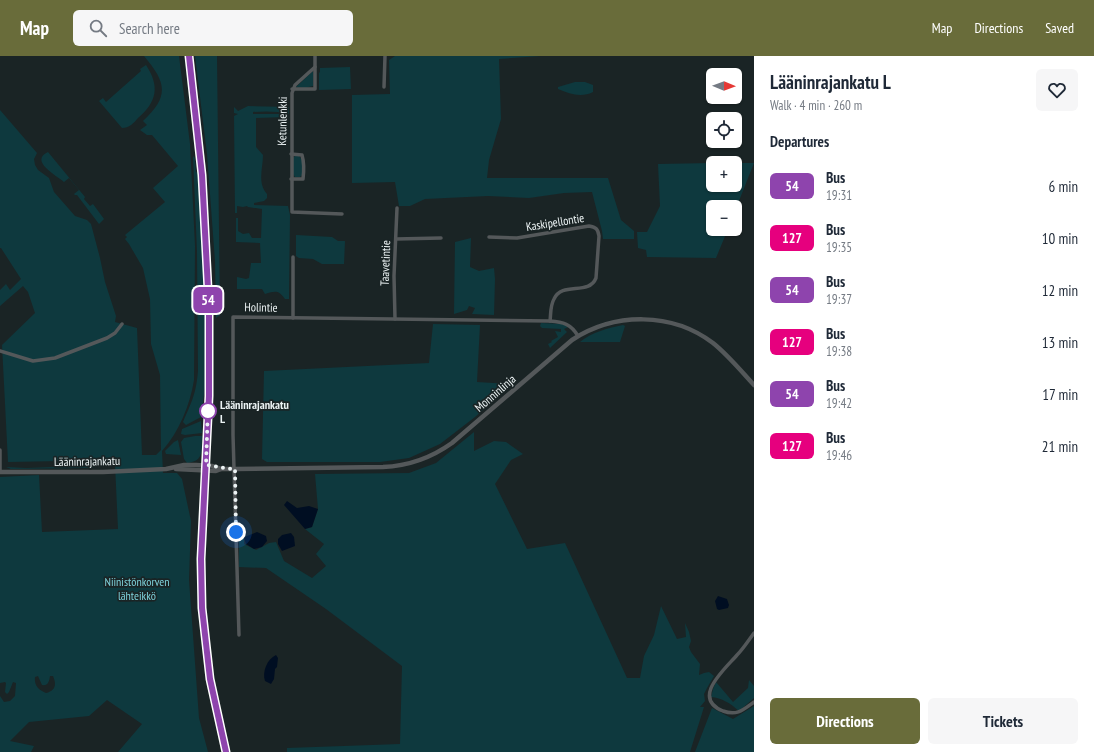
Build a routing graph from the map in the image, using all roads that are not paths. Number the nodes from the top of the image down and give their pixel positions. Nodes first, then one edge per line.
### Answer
1 (189, 56) edge
2 (315, 56) edge
3 (385, 56) edge
4 (315, 67) junction
5 (384, 87) dead end
6 (292, 89) junction
7 (291, 154) junction
8 (292, 179) junction
9 (397, 208) dead end
10 (342, 214) dead end
11 (489, 237) dead end
12 (441, 238) dead end
13 (396, 239) junction
14 (293, 257) dead end
15 (294, 318) junction
16 (395, 319) junction
17 (550, 321) junction
18 (122, 324) dead end
19 (578, 336) junction
20 (0, 352) edge
21 (754, 385) edge
22 (0, 450) edge
23 (206, 468) junction
24 (235, 469) junction
25 (0, 472) edge
26 (754, 633) edge
27 (239, 635) dead end
28 (754, 702) edge
29 (226, 752) edge

1 - 23 main road
2 - 4 street, Ketunlenkki
3 - 5 street
4 - 6 street, Ketunlenkki
4 - 6 street, Ketunlenkki
6 - 7 street, Ketunlenkki
7 - 8 street, Ketunlenkki
7 - 8 street, Ketunlenkki
8 - 10 street, Ketunlenkki
9 - 13 street, Taavetintie
11 - 17 street, Kaskipellontie
12 - 13 street
13 - 16 street, Taavetintie
14 - 15 street
15 - 16 street, Holintie
15 - 24 street, Holintie
16 - 17 street, Holintie
17 - 19 street, Holintie
18 - 20 street
19 - 21 street, Monninlinja
19 - 24 street, Monninlinja
22 - 25 street
23 - 24 street, Monninlinja
23 - 25 street, Lääninrajankatu
23 - 29 main road
24 - 27 street, Holintie
26 - 28 street

